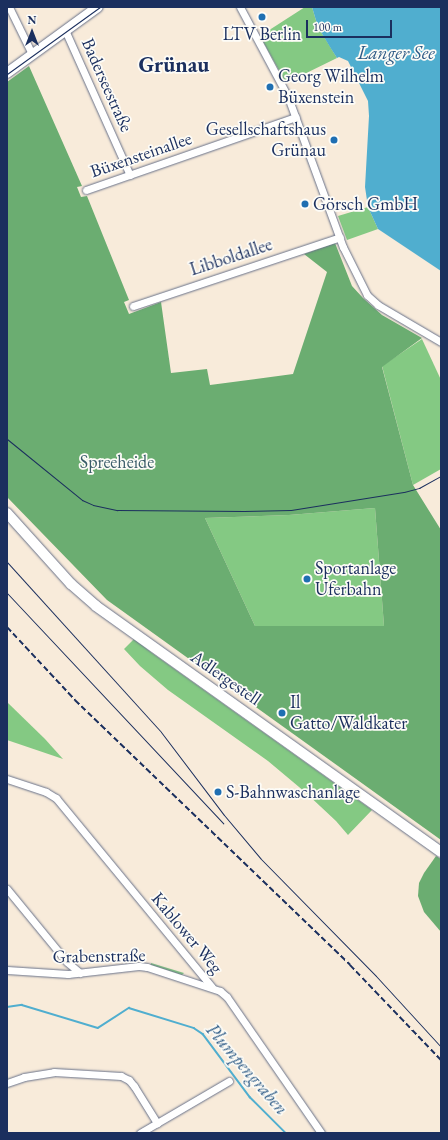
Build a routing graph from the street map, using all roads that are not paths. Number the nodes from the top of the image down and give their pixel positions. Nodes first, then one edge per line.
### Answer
1 (9, 7) edge
2 (98, 7) edge
3 (240, 7) edge
4 (65, 30) junction
5 (32, 54) junction
6 (7, 73) edge
7 (296, 117) junction
8 (130, 175) junction
9 (86, 190) dead end
10 (340, 237) junction
11 (133, 306) dead end
12 (441, 342) edge
13 (7, 513) edge
14 (7, 779) edge
15 (441, 852) edge
16 (7, 889) edge
17 (7, 970) edge
18 (80, 974) junction
19 (212, 988) junction
20 (229, 1081) dead end
21 (7, 1083) edge
22 (157, 1123) junction
23 (140, 1133) edge
24 (320, 1133) edge

1 - 5 street
2 - 4 main road
3 - 7 street
4 - 5 main road
4 - 8 street, Baderseestraße
5 - 6 main road
7 - 8 street, Büxensteinallee
7 - 10 street
8 - 9 street, Büxensteinallee
10 - 11 street, Libboldallee
10 - 12 street
13 - 15 main road, Adlergestell
14 - 19 street, Kablower Weg
16 - 18 street
17 - 18 street, Grabenstraße
18 - 19 street, Grabenstraße
19 - 24 street, Kablower Weg
20 - 22 street
21 - 22 street
22 - 23 street

